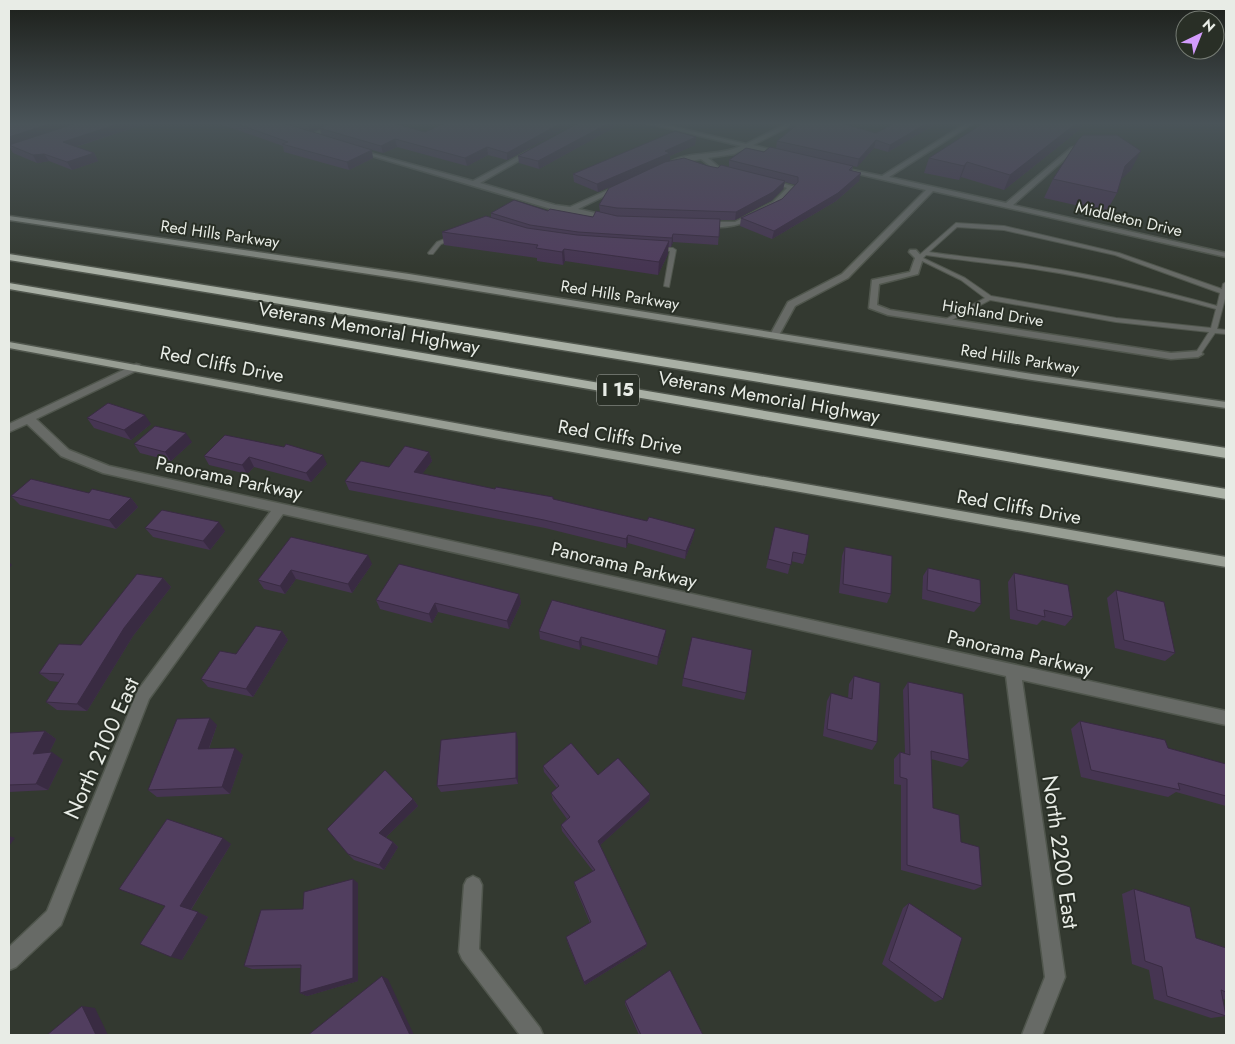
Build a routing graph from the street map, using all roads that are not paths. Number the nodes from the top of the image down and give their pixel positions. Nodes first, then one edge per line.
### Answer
1 (427, 171) edge
2 (497, 171) edge
3 (721, 171) edge
4 (853, 171) edge
5 (895, 171) edge
6 (1048, 171) edge
7 (738, 176) edge
8 (883, 178) junction
9 (764, 179) edge
10 (629, 182) edge
11 (473, 184) junction
12 (930, 188) junction
13 (1007, 206) junction
14 (571, 209) junction
15 (9, 218) edge
16 (617, 220) edge
17 (692, 223) edge
18 (463, 233) edge
19 (654, 249) edge
20 (431, 253) dead end
21 (919, 255) junction
22 (1226, 255) edge
23 (9, 257) edge
24 (1226, 284) edge
25 (9, 286) edge
26 (667, 286) dead end
27 (1223, 292) junction
28 (989, 298) junction
29 (1219, 308) junction
30 (946, 321) junction
31 (1214, 329) junction
32 (1226, 332) edge
33 (775, 336) junction
34 (9, 345) edge
35 (1198, 354) joint
36 (136, 366) junction
37 (1226, 405) edge
38 (29, 419) junction
39 (9, 428) edge
40 (1226, 453) edge
41 (1226, 494) edge
42 (280, 508) junction
43 (1226, 562) edge
44 (1013, 670) junction
45 (1226, 718) edge
46 (473, 885) dead end
47 (9, 960) edge
48 (533, 1035) edge
49 (1032, 1035) edge

1 - 11 street
2 - 11 street
3 - 7 street
4 - 8 street, Middleton Drive
5 - 8 street
6 - 13 street
8 - 12 street, Middleton Drive
9 - 17 street
10 - 14 street
11 - 14 street
12 - 13 street, Middleton Drive
12 - 33 street
13 - 22 street, Middleton Drive
14 - 16 street
15 - 33 main road, Red Hills Parkway
18 - 20 lane
19 - 26 lane
21 - 27 lane
21 - 28 lane
21 - 29 lane
21 - 30 street, Highland Drive
23 - 40 highway, Veterans Memorial Highway / I 15
24 - 27 lane
25 - 41 highway, Veterans Memorial Highway / I 15
27 - 29 lane
28 - 30 lane
28 - 31 lane
29 - 31 lane
30 - 35 street, Highland Drive
31 - 32 lane
31 - 35 lane
33 - 37 main road, Red Hills Parkway
34 - 36 main road, Red Cliffs Drive
36 - 38 street
36 - 43 main road, Red Cliffs Drive
38 - 39 street
38 - 42 street, Panorama Parkway
42 - 44 street, Panorama Parkway
42 - 47 street, North 2100 East
44 - 45 street, Panorama Parkway
44 - 49 street, North 2200 East
46 - 48 street

